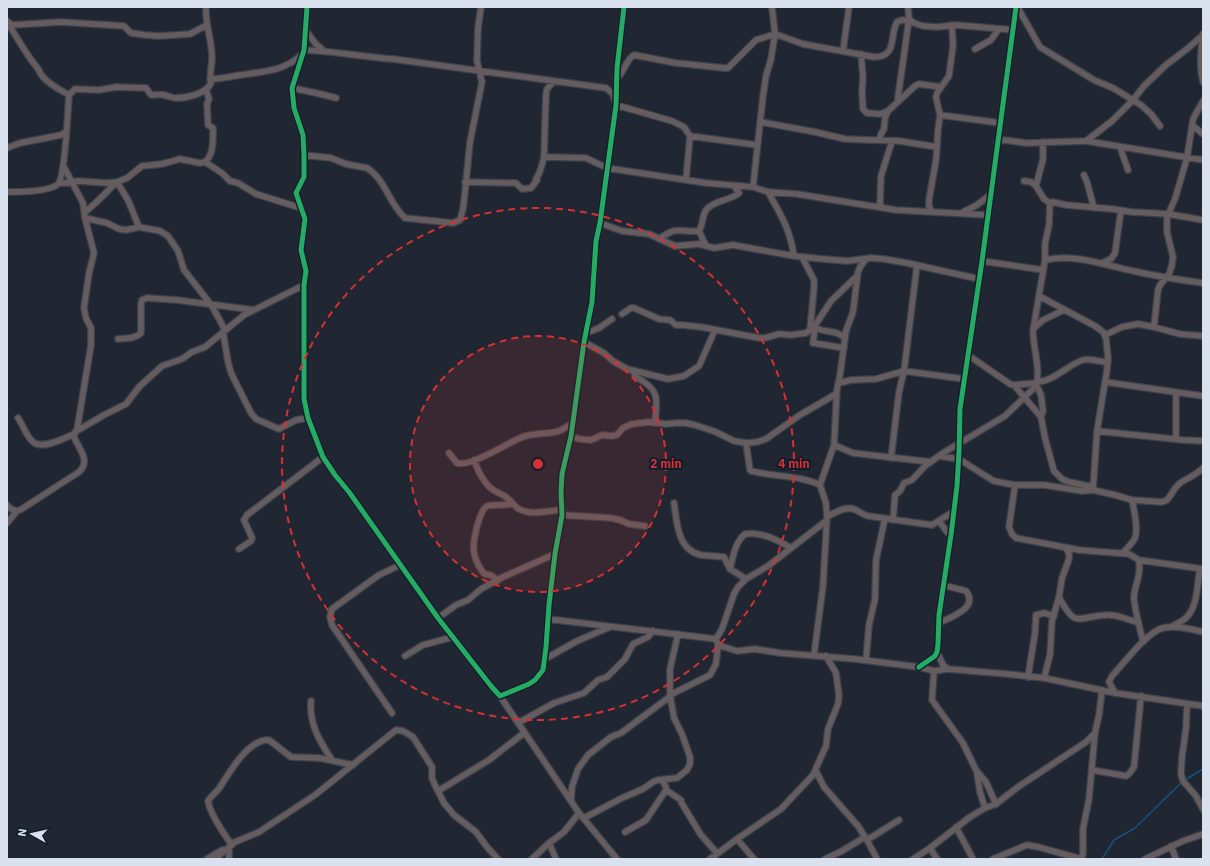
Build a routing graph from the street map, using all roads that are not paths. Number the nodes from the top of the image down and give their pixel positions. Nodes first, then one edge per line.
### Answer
1 (206, 7) edge
2 (307, 7) edge
3 (481, 7) edge
4 (624, 7) edge
5 (772, 7) edge
6 (849, 7) edge
7 (908, 7) edge
8 (1017, 7) edge
9 (908, 20) junction
10 (7, 22) edge
11 (207, 25) junction
12 (952, 25) junction
13 (306, 30) junction
14 (998, 30) junction
15 (1013, 30) junction
16 (774, 34) junction
17 (1203, 34) edge
18 (975, 49) dead end
19 (325, 51) junction
20 (843, 51) junction
21 (304, 52) junction
22 (861, 54) junction
23 (478, 70) junction
24 (210, 79) junction
25 (542, 79) junction
26 (616, 80) junction
27 (554, 81) junction
28 (1203, 82) edge
29 (941, 87) junction
30 (292, 88) junction
31 (606, 88) junction
32 (206, 89) junction
33 (547, 89) junction
34 (69, 95) junction
35 (336, 98) dead end
36 (1133, 100) junction
37 (1203, 101) edge
38 (898, 102) junction
39 (616, 105) junction
40 (888, 111) junction
41 (940, 115) junction
42 (761, 122) junction
43 (1000, 123) junction
44 (1192, 125) junction
45 (1160, 126) dead end
46 (66, 132) junction
47 (1203, 134) edge
48 (690, 136) junction
49 (879, 140) junction
50 (892, 141) junction
51 (1086, 141) junction
52 (997, 142) junction
53 (1043, 142) junction
54 (757, 145) junction
55 (937, 146) junction
56 (1120, 147) junction
57 (7, 148) edge
58 (304, 155) junction
59 (544, 157) junction
60 (1187, 158) junction
61 (1203, 160) edge
62 (205, 162) junction
63 (64, 167) junction
64 (607, 168) junction
65 (1128, 170) dead end
66 (1084, 175) dead end
67 (686, 179) junction
68 (1024, 181) dead end
69 (72, 182) junction
70 (117, 182) junction
71 (465, 182) junction
72 (59, 183) junction
73 (734, 186) junction
74 (1036, 186) junction
75 (753, 187) junction
76 (7, 192) edge
77 (768, 192) junction
78 (990, 195) junction
79 (1050, 203) junction
80 (882, 207) junction
81 (301, 208) junction
82 (1094, 208) junction
83 (1121, 210) junction
84 (84, 212) junction
85 (932, 212) junction
86 (962, 212) junction
87 (1168, 214) junction
88 (988, 215) junction
89 (85, 218) junction
90 (1203, 220) edge
91 (600, 223) junction
92 (139, 227) junction
93 (699, 231) junction
94 (659, 240) junction
95 (706, 246) junction
96 (794, 256) junction
97 (802, 257) junction
98 (866, 259) junction
99 (1045, 260) junction
100 (982, 261) junction
101 (1102, 263) junction
102 (917, 265) junction
103 (1042, 270) junction
104 (857, 276) junction
105 (1167, 277) junction
106 (979, 279) junction
107 (1203, 283) edge
108 (304, 285) junction
109 (1038, 296) junction
110 (212, 306) junction
111 (254, 310) junction
112 (1064, 310) junction
113 (622, 314) dead end
114 (612, 319) dead end
115 (1154, 327) junction
116 (1034, 328) junction
117 (813, 329) junction
118 (715, 330) junction
119 (224, 331) junction
120 (586, 333) junction
121 (1105, 335) junction
122 (1203, 336) edge
123 (118, 339) dead end
124 (845, 339) junction
125 (584, 342) junction
126 (844, 348) junction
127 (968, 355) junction
128 (1108, 362) junction
129 (633, 371) junction
130 (904, 371) junction
131 (964, 379) junction
132 (1105, 382) junction
133 (838, 383) junction
134 (1037, 383) junction
135 (1014, 385) junction
136 (1176, 392) junction
137 (836, 394) junction
138 (1203, 396) edge
139 (1024, 397) junction
140 (1041, 417) junction
141 (18, 418) dead end
142 (308, 418) junction
143 (573, 423) junction
144 (655, 423) junction
145 (1097, 431) junction
146 (76, 432) junction
147 (571, 436) junction
148 (1176, 439) junction
149 (1203, 441) edge
150 (746, 443) junction
151 (959, 444) junction
152 (834, 446) junction
153 (449, 453) dead end
154 (939, 456) junction
155 (323, 457) junction
156 (891, 458) junction
157 (959, 459) junction
158 (474, 460) junction
159 (931, 462) junction
160 (1203, 468) edge
161 (820, 485) junction
162 (1015, 486) junction
163 (1093, 489) junction
164 (1132, 500) junction
165 (674, 503) dead end
166 (826, 503) junction
167 (512, 504) junction
168 (7, 505) edge
169 (839, 510) junction
170 (17, 512) junction
171 (562, 512) junction
172 (953, 512) junction
173 (885, 518) junction
174 (826, 519) junction
175 (893, 520) junction
176 (939, 521) junction
177 (7, 523) edge
178 (645, 526) dead end
179 (951, 535) junction
180 (791, 548) junction
181 (1066, 548) junction
182 (239, 549) dead end
183 (1122, 553) junction
184 (555, 554) junction
185 (1139, 560) junction
186 (400, 565) junction
187 (730, 568) junction
188 (1201, 569) edge
189 (746, 579) junction
190 (497, 580) junction
191 (943, 585) junction
192 (1059, 597) junction
193 (1054, 616) junction
194 (438, 618) junction
195 (548, 619) junction
196 (1138, 622) junction
197 (939, 623) junction
198 (610, 627) junction
199 (1171, 627) junction
200 (653, 631) junction
201 (1203, 632) edge
202 (678, 634) junction
203 (453, 637) junction
204 (717, 642) junction
205 (1143, 642) junction
206 (937, 652) junction
207 (814, 655) junction
208 (406, 656) dead end
209 (826, 656) junction
210 (545, 659) junction
211 (866, 660) junction
212 (919, 667) junction
213 (948, 669) junction
214 (934, 671) junction
215 (1028, 677) junction
216 (1044, 678) junction
217 (1102, 690) junction
218 (1115, 693) junction
219 (670, 695) junction
220 (500, 696) junction
221 (1141, 696) junction
222 (311, 701) dead end
223 (1187, 704) junction
224 (1203, 706) edge
225 (392, 713) dead end
226 (518, 723) junction
227 (524, 733) junction
228 (1095, 733) junction
229 (332, 760) junction
230 (353, 765) junction
231 (976, 770) junction
232 (1092, 770) junction
233 (816, 771) junction
234 (662, 780) junction
235 (666, 790) junction
236 (438, 791) junction
237 (571, 800) junction
238 (996, 804) junction
239 (985, 808) junction
240 (1203, 809) edge
241 (579, 813) junction
242 (584, 818) junction
243 (899, 820) dead end
244 (956, 827) junction
245 (625, 832) dead end
246 (1201, 836) edge
247 (866, 838) junction
248 (737, 839) junction
249 (549, 843) junction
250 (1171, 846) junction
251 (229, 847) junction
252 (930, 848) junction
253 (717, 853) junction
254 (207, 859) edge
255 (215, 859) edge
256 (229, 859) edge
257 (498, 859) edge
258 (532, 859) edge
259 (556, 859) edge
260 (617, 859) edge
261 (710, 859) edge
262 (754, 859) edge
263 (824, 859) edge
264 (877, 859) edge
265 (913, 859) edge
266 (936, 859) edge
267 (973, 859) edge
268 (993, 859) edge
269 (1082, 859) edge
270 (1145, 859) edge
271 (1176, 859) edge

1 - 11 street
2 - 13 street
3 - 23 street
4 - 26 street
5 - 16 street
6 - 20 street
7 - 9 street
8 - 15 street
8 - 36 street
9 - 12 street
9 - 22 street
9 - 38 street
10 - 11 street
10 - 34 street
11 - 24 street
12 - 14 street
12 - 29 street
13 - 19 street
13 - 21 street
14 - 15 street
14 - 18 street
15 - 43 street
16 - 20 street
16 - 26 street
16 - 42 street
17 - 28 street
17 - 36 street
19 - 21 street
19 - 23 street
20 - 22 street
21 - 24 street
21 - 30 street
22 - 40 street
23 - 25 street
23 - 71 street
24 - 32 street
25 - 27 street
25 - 33 street
26 - 31 street
26 - 39 street
27 - 31 street
27 - 33 street
29 - 38 street
29 - 41 street
30 - 35 street
30 - 58 street
31 - 39 street
32 - 34 street
32 - 62 street
33 - 59 street
34 - 46 street
36 - 45 street
36 - 51 street
37 - 44 street
38 - 40 street
39 - 48 street
39 - 64 street
40 - 49 street
41 - 43 street
41 - 55 street
42 - 49 street
42 - 54 street
43 - 52 street
44 - 47 street
44 - 60 street
46 - 57 street
46 - 63 street
48 - 54 street
48 - 67 street
49 - 50 street
50 - 55 street
50 - 80 street
51 - 53 street
51 - 56 street
52 - 53 street
52 - 78 street
53 - 74 street
54 - 75 street
55 - 85 street
56 - 60 street
56 - 65 street
58 - 71 street
58 - 81 street
59 - 64 street
59 - 71 street
60 - 61 street
60 - 87 street
62 - 70 street
62 - 81 street
63 - 69 street
63 - 72 street
64 - 67 street
64 - 91 street
66 - 82 street
67 - 73 street
68 - 74 street
69 - 70 street
69 - 72 street
69 - 84 street
70 - 84 street
70 - 92 street
72 - 76 street
73 - 75 street
73 - 93 street
74 - 79 street
75 - 77 street
77 - 80 street
77 - 96 street
78 - 86 street
78 - 88 street
79 - 82 street
79 - 99 street
80 - 85 street
81 - 108 street
82 - 83 street
83 - 87 street
83 - 101 street
84 - 89 street
85 - 86 street
86 - 88 street
87 - 90 street
87 - 105 street
88 - 100 street
89 - 92 street
89 - 146 street
91 - 94 street
91 - 120 street
92 - 110 street
93 - 94 street
93 - 95 street
94 - 95 street
95 - 96 street
96 - 97 street
97 - 98 street
97 - 117 street
98 - 102 street
98 - 104 street
99 - 101 street
99 - 103 street
100 - 103 street
100 - 106 street
101 - 105 street
102 - 106 street
102 - 130 street
103 - 109 street
104 - 117 street
104 - 124 street
105 - 107 street
105 - 115 street
106 - 127 street
108 - 111 street
108 - 142 street
109 - 112 street
109 - 116 street
110 - 111 street
110 - 119 street
110 - 123 street
111 - 119 street
112 - 116 street
112 - 121 street
113 - 118 street
114 - 120 street
115 - 121 street
115 - 122 street
116 - 134 street
117 - 118 street
117 - 124 street
117 - 126 street
118 - 129 street
119 - 142 street
119 - 146 street
120 - 125 street
121 - 128 street
124 - 126 street
125 - 129 street
125 - 143 street
126 - 133 street
127 - 131 street
127 - 135 street
128 - 132 street
128 - 134 street
129 - 144 street
130 - 131 street
130 - 133 street
130 - 156 street
131 - 151 street
132 - 136 street
132 - 145 street
133 - 137 street
134 - 135 street
134 - 139 street
134 - 140 street
135 - 139 street
136 - 138 street
136 - 148 street
137 - 150 street
137 - 152 street
139 - 140 street
139 - 151 street
140 - 163 street
141 - 146 street
142 - 155 street
143 - 147 street
143 - 158 street
144 - 147 street
144 - 150 street
145 - 148 street
145 - 163 street
146 - 170 street
147 - 171 street
148 - 149 street
150 - 161 street
151 - 154 street
151 - 157 street
152 - 156 street
152 - 161 street
153 - 158 street
154 - 157 street
154 - 159 street
155 - 182 street
155 - 186 street
156 - 159 street
157 - 162 street
157 - 172 street
158 - 167 street
159 - 175 street
160 - 164 street
161 - 166 street
162 - 163 street
162 - 181 street
163 - 164 street
164 - 183 street
165 - 187 street
166 - 169 street
166 - 174 street
167 - 171 street
167 - 190 street
168 - 170 street
169 - 173 street
169 - 174 street
170 - 177 street
171 - 178 street
171 - 184 street
172 - 176 street
172 - 179 street
173 - 175 street
173 - 211 street
174 - 180 street
174 - 207 street
175 - 176 street
176 - 179 street
179 - 191 street
180 - 187 street
180 - 189 street
181 - 183 street
181 - 192 street
183 - 185 street
184 - 190 street
184 - 195 street
185 - 188 street
185 - 196 street
186 - 194 street
186 - 225 street
187 - 189 street
188 - 199 street
189 - 204 street
190 - 194 street
191 - 197 street
191 - 197 street
192 - 193 street
192 - 196 street
193 - 215 street
193 - 216 street
194 - 203 street
195 - 198 street
195 - 210 street
196 - 205 street
197 - 206 street
198 - 200 street
198 - 210 street
199 - 201 street
199 - 205 street
200 - 202 street
200 - 226 street
202 - 204 street
202 - 219 street
203 - 208 street
203 - 220 street
204 - 207 street
204 - 219 street
205 - 218 street
206 - 212 street
206 - 213 street
207 - 209 street
209 - 211 street
209 - 233 street
210 - 220 street
211 - 212 street
212 - 214 street
213 - 214 street
213 - 215 street
214 - 231 street
215 - 216 street
216 - 217 street
217 - 218 street
217 - 228 street
218 - 221 street
219 - 234 street
219 - 237 street
220 - 226 street
221 - 223 street
221 - 232 street
222 - 229 street
223 - 224 street
223 - 240 street
226 - 227 street
227 - 236 street
227 - 237 street
228 - 232 street
228 - 238 street
229 - 230 street
229 - 251 street
230 - 236 street
230 - 251 street
231 - 238 street
231 - 239 street
232 - 269 street
233 - 247 street
233 - 248 street
234 - 235 street
234 - 242 street
235 - 245 street
235 - 253 street
236 - 257 street
237 - 241 street
238 - 239 street
239 - 244 street
241 - 242 street
241 - 249 street
242 - 260 street
243 - 247 street
244 - 252 street
244 - 267 street
246 - 250 street
247 - 263 street
247 - 264 street
248 - 253 street
248 - 262 street
249 - 258 street
249 - 259 street
250 - 270 street
250 - 271 street
251 - 254 street
251 - 255 street
251 - 256 street
252 - 265 street
252 - 266 street
253 - 261 street
268 - 269 street

